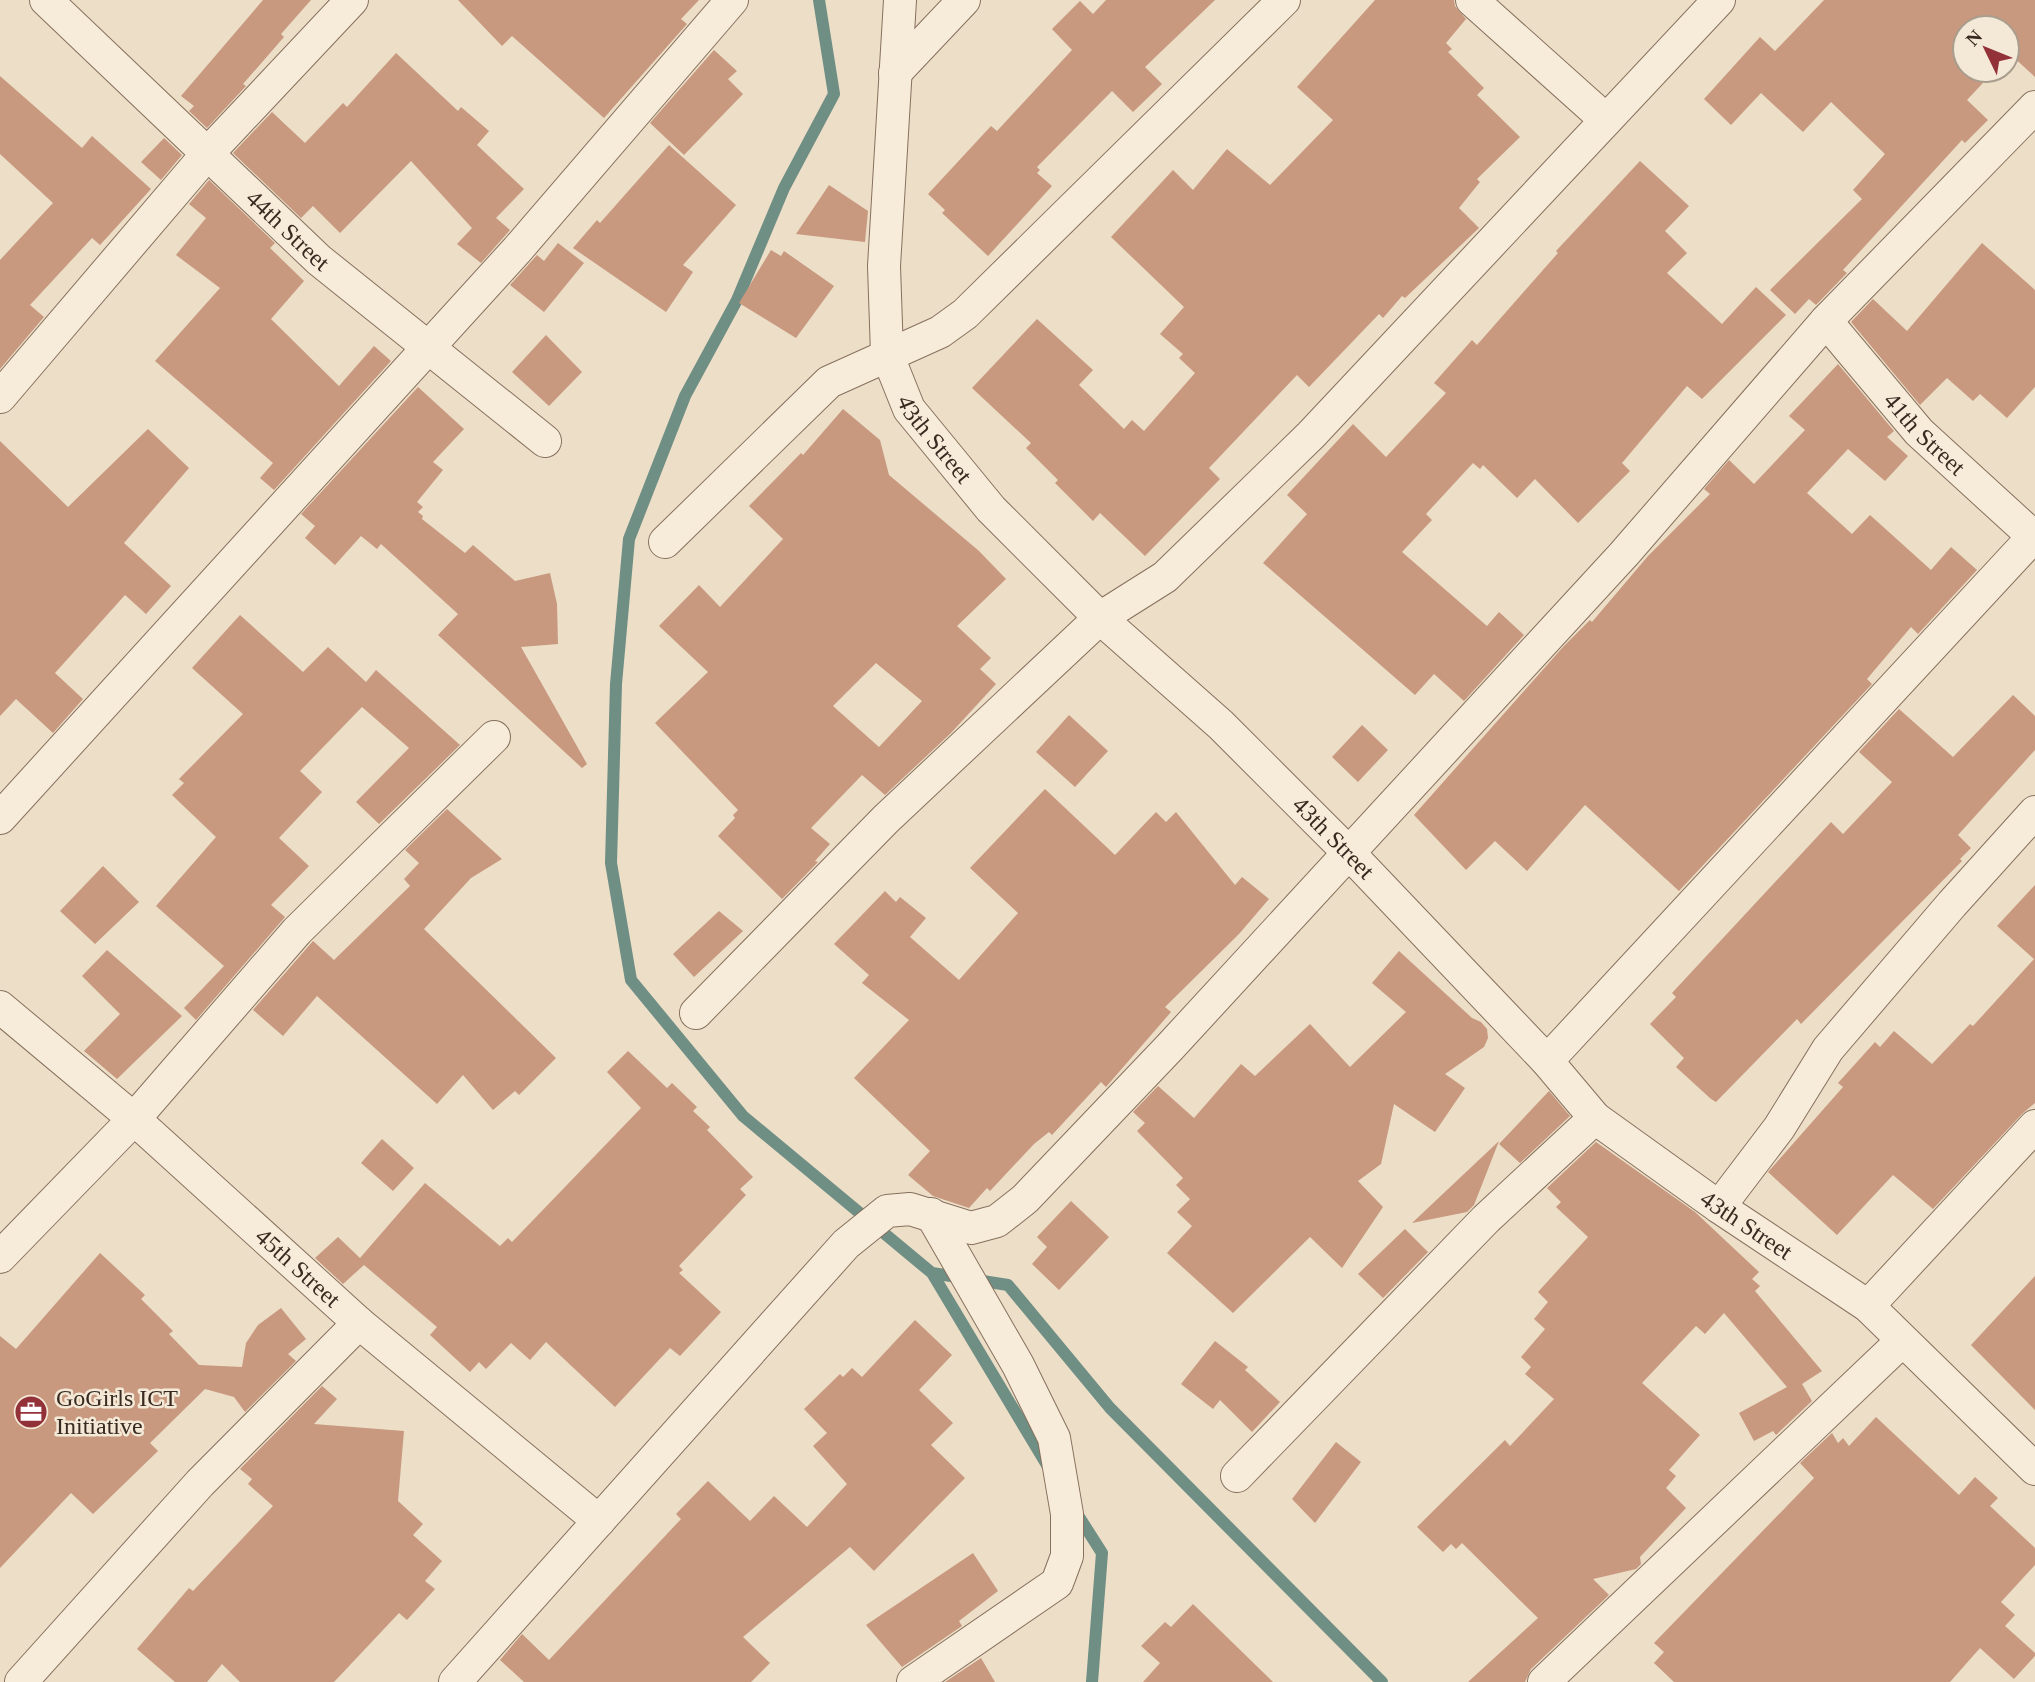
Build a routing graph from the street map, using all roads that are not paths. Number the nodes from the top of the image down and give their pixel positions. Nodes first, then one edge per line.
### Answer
1 (46, 0) edge
2 (352, 0) edge
3 (732, 0) edge
4 (900, 0) edge
5 (964, 0) edge
6 (1284, 0) edge
7 (1472, 0) edge
8 (1719, 0) edge
9 (895, 73) junction
10 (2035, 107) edge
11 (1606, 120) junction
12 (208, 153) junction
13 (1826, 321) junction
14 (427, 348) junction
15 (887, 354) junction
16 (0, 397) edge
17 (545, 441) dead end
18 (2034, 537) edge
19 (665, 542) dead end
20 (1100, 618) junction
21 (494, 737) dead end
22 (2035, 812) edge
23 (0, 818) edge
24 (1348, 852) junction
25 (0, 1007) edge
26 (696, 1013) dead end
27 (1547, 1061) junction
28 (1595, 1118) junction
29 (134, 1119) junction
30 (2035, 1126) edge
31 (1719, 1208) junction
32 (931, 1214) junction
33 (0, 1257) edge
34 (1868, 1306) junction
35 (359, 1323) junction
36 (1902, 1340) junction
37 (2035, 1469) edge
38 (1237, 1476) dead end
39 (599, 1521) junction
40 (21, 1682) edge
41 (455, 1682) edge
42 (914, 1682) edge
43 (1544, 1682) edge

1 - 12 street, 44th Street
2 - 12 street
3 - 14 street
4 - 9 street, 43th Street
5 - 9 street
6 - 15 street
7 - 11 street
8 - 11 street
9 - 15 street, 43th Street
10 - 13 street
11 - 20 street
12 - 14 street, 44th Street
12 - 16 street
13 - 18 street, 41th Street
13 - 24 street
14 - 17 street, 44th Street
14 - 23 street
15 - 19 street
15 - 20 street, 43th Street
18 - 27 street
20 - 24 street, 43th Street
20 - 26 street
21 - 29 street
22 - 31 street
24 - 27 street, 43th Street
24 - 32 street
25 - 29 street, 45th Street
27 - 28 street, 43th Street
28 - 31 street, 43th Street
28 - 38 street
29 - 33 street
29 - 35 street, 45th Street
30 - 34 street
31 - 34 street, 43th Street
32 - 39 street
32 - 42 street
34 - 36 street, 43th Street
35 - 39 street, 45th Street
35 - 40 street
36 - 37 street, 43th Street
36 - 43 street
39 - 41 street

